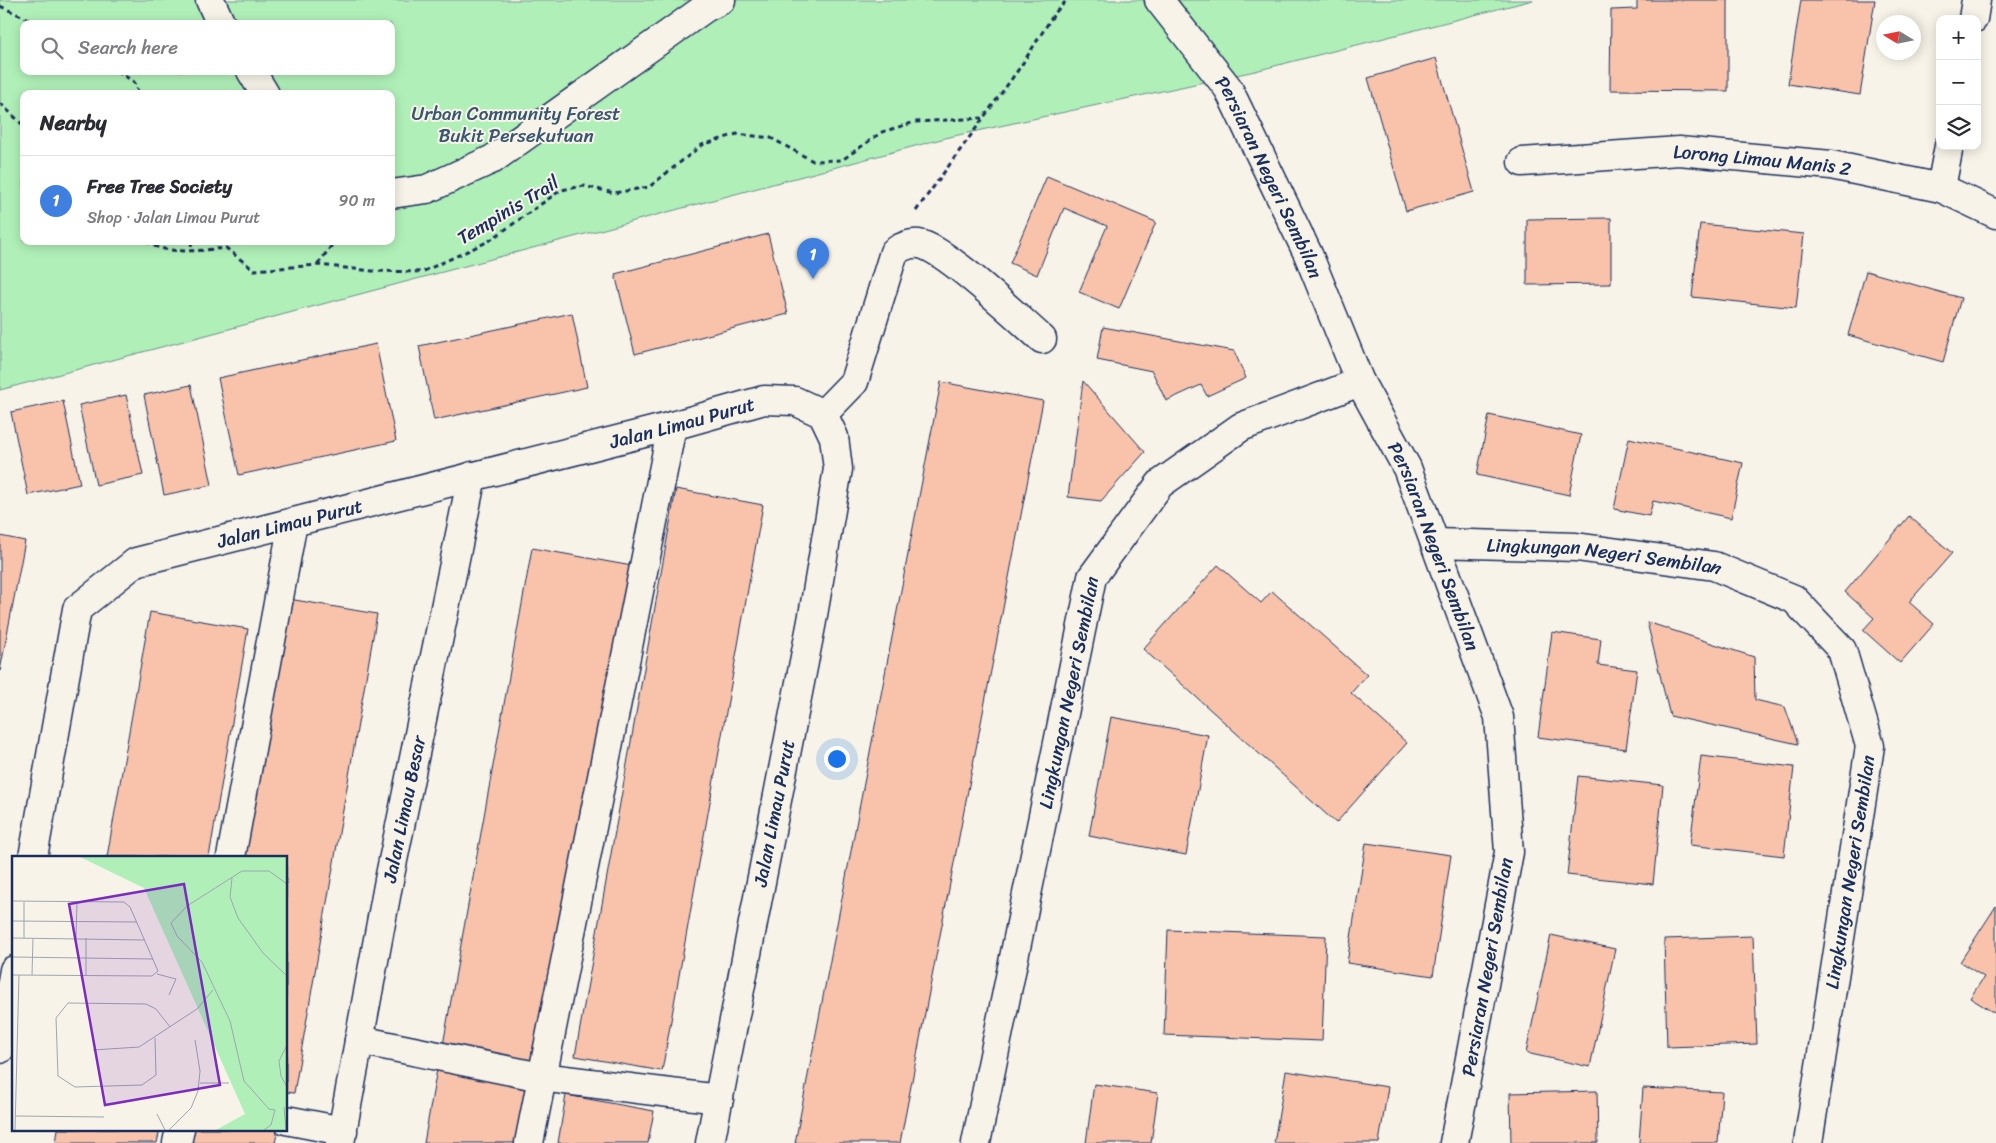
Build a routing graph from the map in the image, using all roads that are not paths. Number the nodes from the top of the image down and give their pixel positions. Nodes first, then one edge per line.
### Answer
1 (210, 0) edge
2 (721, 0) edge
3 (1159, 0) edge
4 (1976, 0) edge
5 (1974, 15) edge
6 (219, 20) edge
7 (253, 75) edge
8 (263, 90) edge
9 (1948, 150) edge
10 (1522, 162) dead end
11 (1941, 188) junction
12 (395, 194) edge
13 (1996, 214) edge
14 (1042, 339) dead end
15 (1360, 382) junction
16 (823, 414) junction
17 (672, 426) junction
18 (472, 476) junction
19 (293, 522) junction
20 (1435, 543) junction
21 (34, 856) edge
22 (231, 856) edge
23 (12, 981) edge
24 (359, 1040) junction
25 (0, 1049) edge
26 (541, 1077) junction
27 (719, 1099) junction
28 (288, 1121) edge
29 (180, 1130) edge
30 (342, 1137) edge
31 (177, 1143) edge
32 (529, 1143) edge
33 (710, 1143) edge
34 (976, 1143) edge
35 (1454, 1143) edge
36 (1808, 1143) edge

1 - 6 street
2 - 12 street
3 - 15 street, Persiaran Negeri Sembilan
4 - 5 street
7 - 8 street
9 - 11 street
10 - 11 street, Lorong Limau Manis 2
11 - 13 street, Lorong Limau Manis 2
14 - 16 street
15 - 20 street, Persiaran Negeri Sembilan
15 - 34 street, Lingkungan Negeri Sembilan
16 - 17 street, Jalan Limau Purut
16 - 27 street, Jalan Limau Purut
17 - 18 street, Jalan Limau Purut
17 - 26 street
18 - 19 street, Jalan Limau Purut
18 - 24 street, Jalan Limau Besar
19 - 21 street, Jalan Limau Purut
19 - 22 street
20 - 35 street, Persiaran Negeri Sembilan
20 - 36 street, Lingkungan Negeri Sembilan
23 - 25 street
24 - 26 street
24 - 30 street, Jalan Limau Besar
26 - 27 street
26 - 32 street
27 - 33 street, Jalan Limau Purut
28 - 30 street
29 - 31 street

